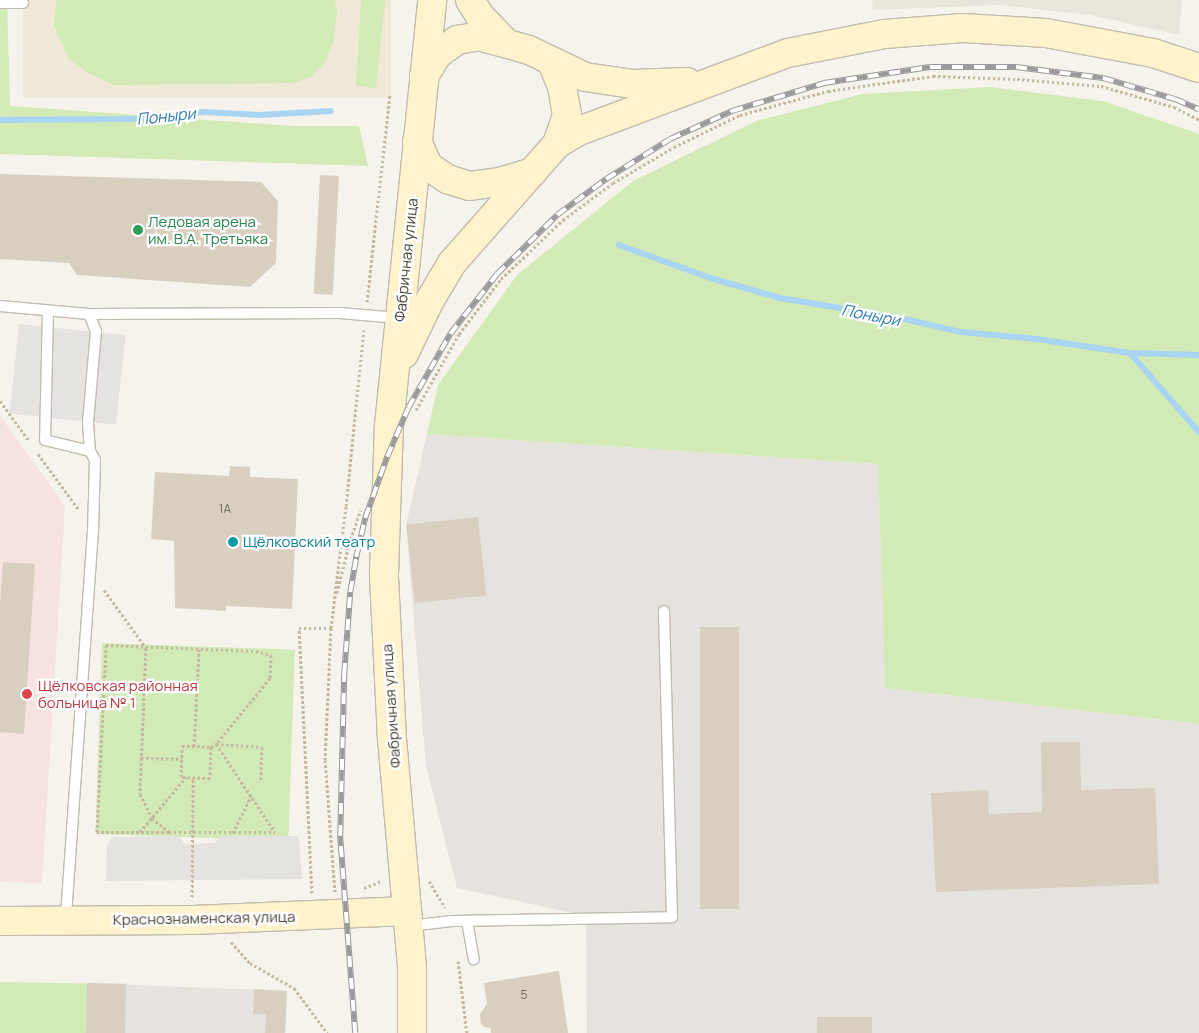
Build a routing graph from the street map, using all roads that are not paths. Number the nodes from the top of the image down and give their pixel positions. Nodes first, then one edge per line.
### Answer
1 (432, 0) edge
2 (470, 0) edge
3 (0, 3) edge
4 (23, 3) dead end
5 (505, 42) junction
6 (552, 63) junction
7 (1199, 68) edge
8 (424, 78) junction
9 (710, 81) junction
10 (418, 130) junction
11 (557, 144) junction
12 (532, 172) junction
13 (0, 306) edge
14 (48, 311) junction
15 (89, 314) junction
16 (400, 319) junction
17 (394, 379) junction
18 (90, 451) junction
19 (664, 611) dead end
20 (408, 918) junction
21 (0, 921) edge
22 (66, 921) junction
23 (467, 921) junction
24 (474, 959) dead end
25 (412, 1033) edge

1 - 8 street, Фабричная улица
2 - 5 street, Фабричная улица
3 - 4 lane
5 - 6 street, Фабричная улица
5 - 8 street, Фабричная улица
6 - 9 street
6 - 11 street, Фабричная улица
7 - 9 street
8 - 10 street, Фабричная улица
9 - 11 street
10 - 12 street
10 - 16 street, Фабричная улица
11 - 12 street, Фабричная улица
12 - 17 street, Фабричная улица
13 - 14 lane
14 - 15 lane
14 - 18 lane
15 - 16 lane
15 - 18 lane
16 - 17 street, Фабричная улица
17 - 20 street, Фабричная улица
18 - 22 lane
19 - 23 lane
20 - 22 street, Краснознаменская улица
20 - 23 lane
20 - 25 street, Фабричная улица
21 - 22 street, Краснознаменская улица
23 - 24 lane

